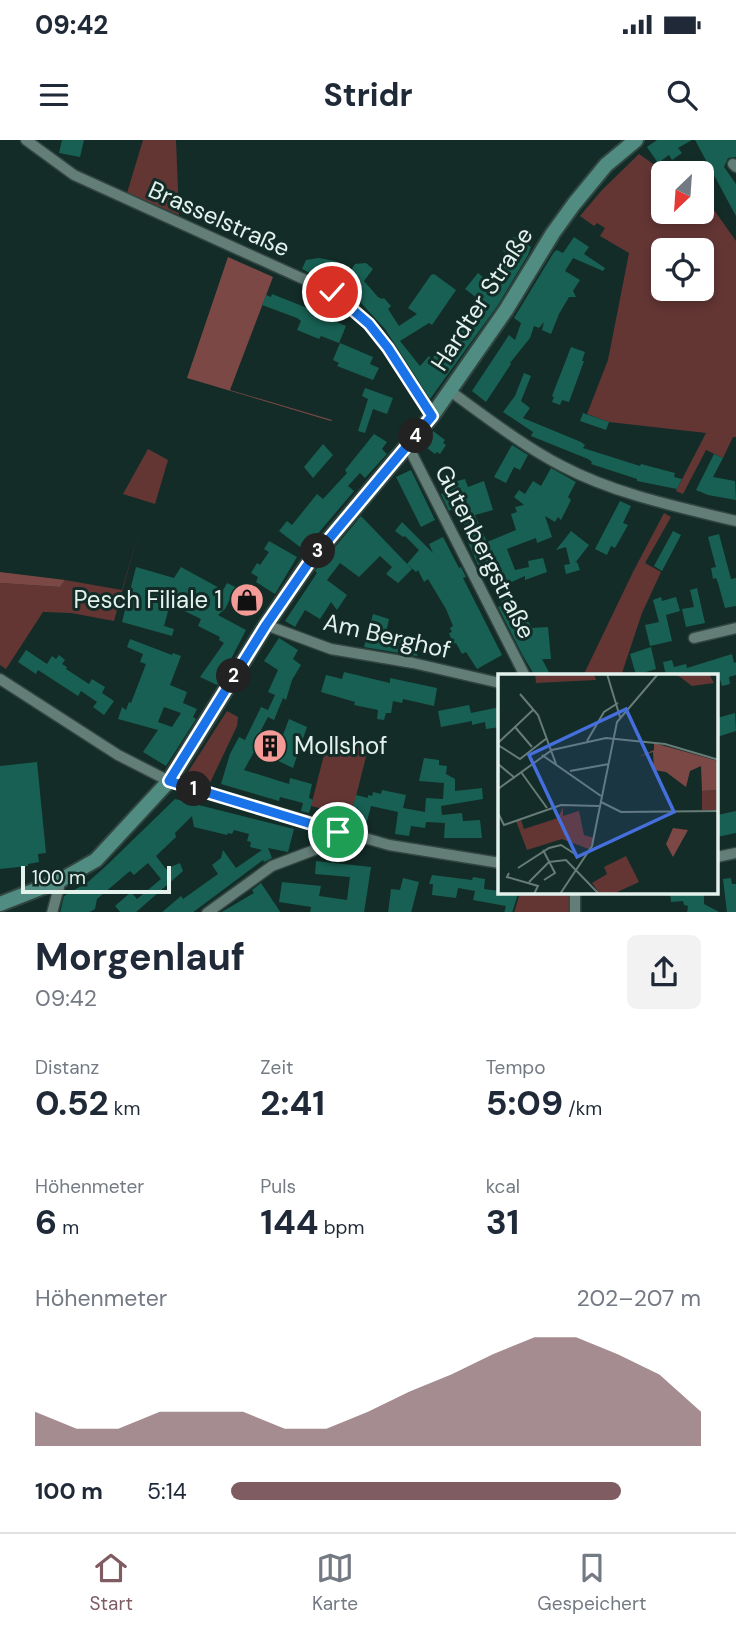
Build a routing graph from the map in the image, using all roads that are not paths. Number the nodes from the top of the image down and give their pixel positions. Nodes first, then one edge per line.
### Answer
1 (26, 140) edge
2 (636, 140) edge
3 (450, 391) junction
4 (432, 416) junction
5 (408, 446) junction
6 (736, 520) edge
7 (266, 625) junction
8 (736, 628) edge
9 (694, 638) dead end
10 (524, 674) edge
11 (0, 679) edge
12 (498, 683) edge
13 (169, 781) junction
14 (338, 832) junction
15 (736, 853) edge
16 (718, 857) edge
17 (498, 863) edge
18 (61, 880) junction
19 (0, 904) edge
20 (52, 912) edge
21 (207, 912) edge

1 - 4 street, Brasselstraße
2 - 3 main road, Hardter Straße
3 - 4 main road, Hardter Straße
3 - 6 street
4 - 5 main road, Hardter Straße
5 - 7 main road, Hardter Straße
5 - 10 street, Gutenbergstraße
7 - 12 street, Am Berghof
7 - 13 main road, Hardter Straße
8 - 9 street
11 - 13 street
13 - 14 street
13 - 18 main road, Hardter Straße
14 - 17 street
14 - 21 street
15 - 16 street
18 - 19 main road, Hardter Straße
18 - 20 street

